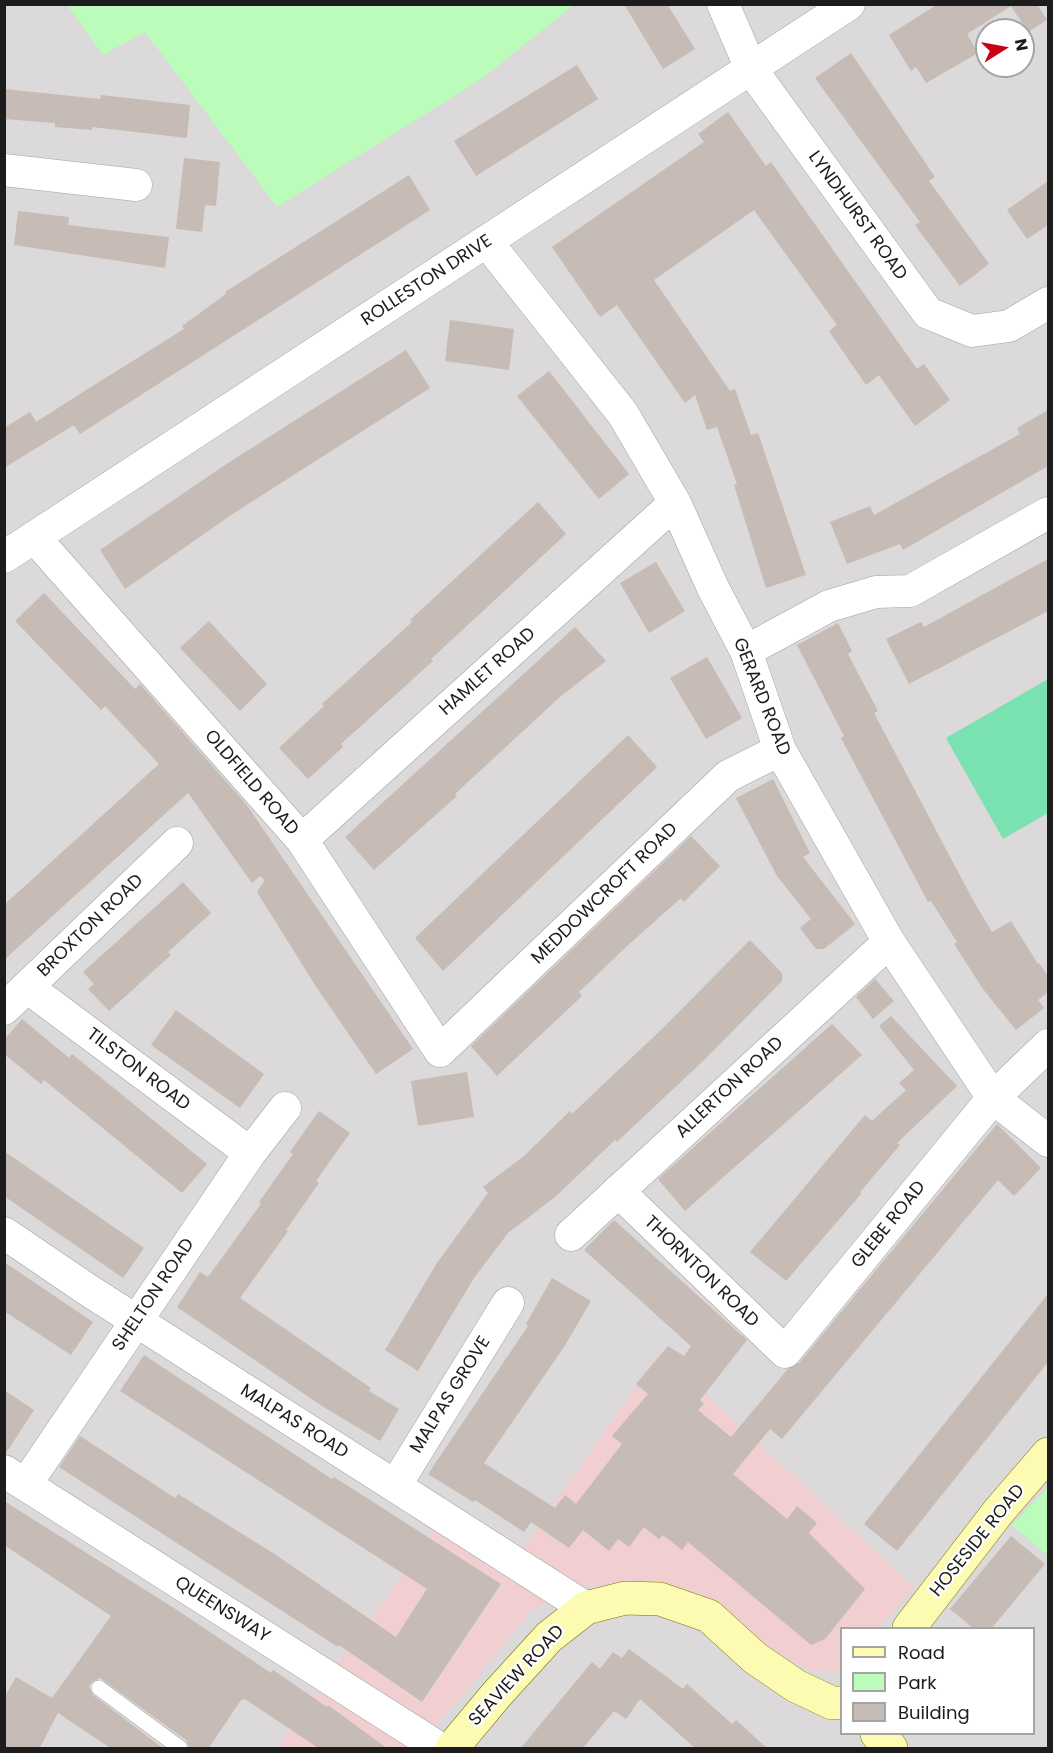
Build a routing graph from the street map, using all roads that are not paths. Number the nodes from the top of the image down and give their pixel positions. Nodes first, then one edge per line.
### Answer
1 (723, 4) edge
2 (849, 4) edge
3 (751, 69) junction
4 (4, 170) edge
5 (136, 185) dead end
6 (488, 242) junction
7 (1048, 303) edge
8 (675, 503) junction
9 (1048, 513) edge
10 (34, 537) junction
11 (4, 556) edge
12 (746, 651) junction
13 (780, 750) junction
14 (302, 840) junction
15 (177, 843) dead end
16 (889, 942) junction
17 (27, 987) junction
18 (4, 1009) edge
19 (1048, 1045) edge
20 (440, 1051) joint
21 (993, 1098) junction
22 (285, 1108) dead end
23 (1048, 1140) edge
24 (250, 1153) junction
25 (618, 1191) junction
26 (4, 1233) edge
27 (571, 1235) dead end
28 (508, 1303) dead end
29 (136, 1321) junction
30 (785, 1352) joint
31 (1048, 1454) edge
32 (15, 1478) edge
33 (395, 1486) junction
34 (586, 1608) junction
35 (911, 1627) edge
36 (99, 1688) dead end
37 (840, 1703) edge
38 (878, 1735) edge
39 (180, 1749) edge
40 (439, 1749) edge
41 (452, 1749) edge
42 (891, 1749) edge

1 - 3 street, LYNDHURST ROAD
2 - 3 street, ROLLESTON DRIVE
3 - 6 street, ROLLESTON DRIVE
3 - 7 street, LYNDHURST ROAD
4 - 5 street
6 - 8 street, GERARD ROAD
6 - 10 street, ROLLESTON DRIVE
8 - 12 street, GERARD ROAD
8 - 14 street, HAMLET ROAD
9 - 12 street
10 - 11 street, ROLLESTON DRIVE
10 - 14 street, OLDFIELD ROAD
12 - 13 street, GERARD ROAD
13 - 16 street, GERARD ROAD
13 - 20 street, MEDDOWCROFT ROAD
14 - 20 street, OLDFIELD ROAD
15 - 17 street, BROXTON ROAD
16 - 21 street, GERARD ROAD
16 - 25 street, ALLERTON ROAD
17 - 18 street, BROXTON ROAD
17 - 24 street, TILSTON ROAD
19 - 21 street, GLEBE ROAD
21 - 23 street, GERARD ROAD
21 - 30 street, GLEBE ROAD
22 - 24 street, SHELTON ROAD
24 - 29 street, SHELTON ROAD
25 - 27 street, ALLERTON ROAD
25 - 30 street, THORNTON ROAD
26 - 29 street, MALPAS ROAD
28 - 33 street, MALPAS GROVE
29 - 32 street, SHELTON ROAD
29 - 33 street, MALPAS ROAD
31 - 35 street, HOSESIDE ROAD
32 - 40 street, QUEENSWAY
33 - 34 street, MALPAS ROAD
34 - 37 street, SEAVIEW ROAD
34 - 41 street, SEAVIEW ROAD
36 - 39 lane
38 - 42 street

